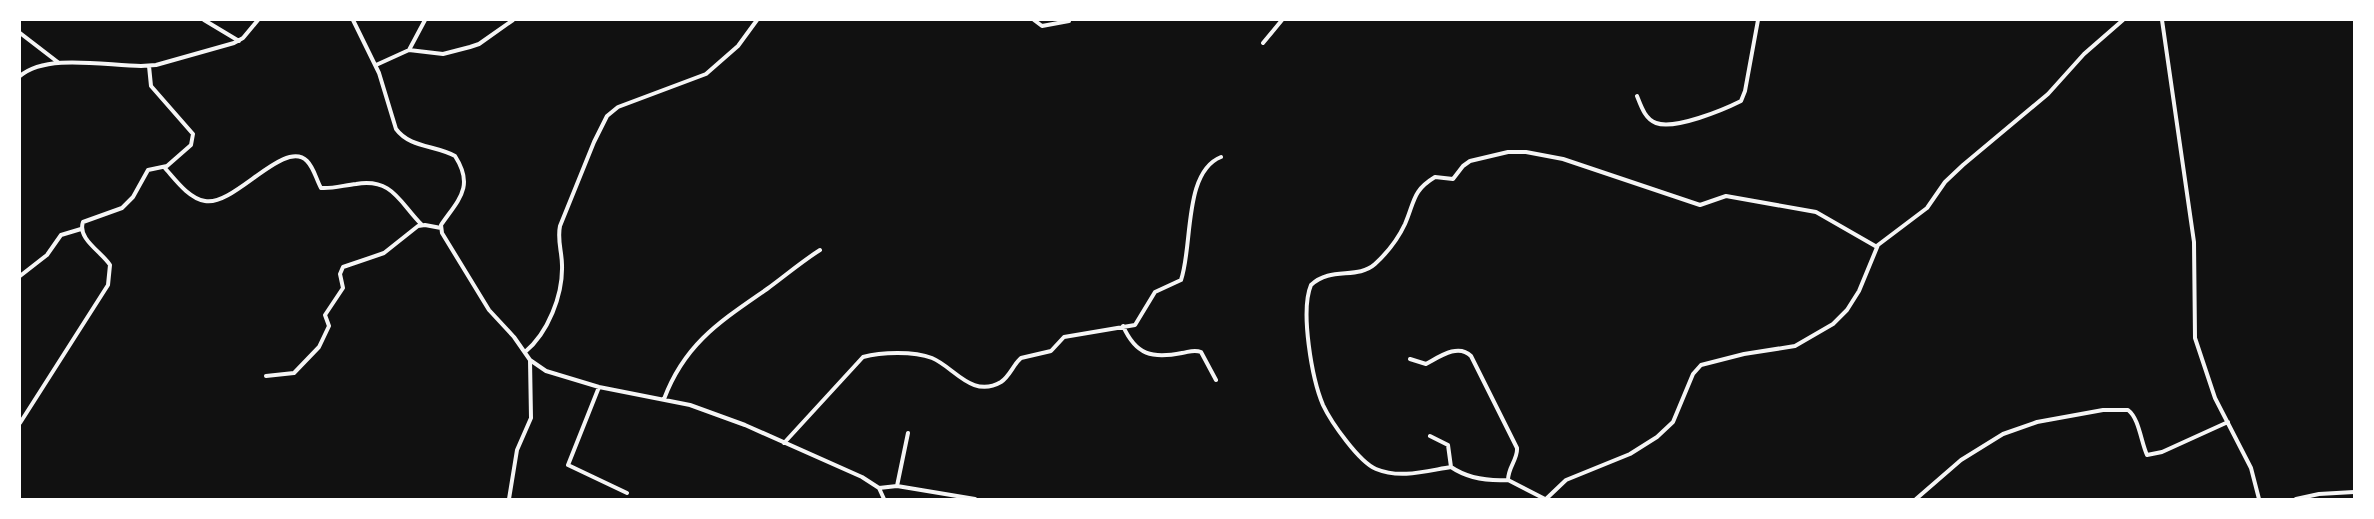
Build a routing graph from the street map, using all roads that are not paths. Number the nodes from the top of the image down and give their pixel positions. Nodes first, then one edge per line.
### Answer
1 (204, 20) edge
2 (258, 20) edge
3 (352, 20) edge
4 (425, 20) edge
5 (513, 20) edge
6 (757, 20) edge
7 (1034, 20) edge
8 (1282, 20) edge
9 (1758, 20) edge
10 (2123, 20) edge
11 (2162, 20) edge
12 (1069, 21) edge
13 (20, 33) edge
14 (239, 41) junction
15 (1263, 43) dead end
16 (409, 50) junction
17 (59, 63) junction
18 (376, 65) junction
19 (148, 66) junction
20 (20, 76) edge
21 (1637, 96) dead end
22 (1221, 157) dead end
23 (164, 167) junction
24 (422, 225) junction
25 (440, 228) junction
26 (82, 229) junction
27 (1877, 247) junction
28 (820, 250) dead end
29 (20, 276) edge
30 (1123, 326) junction
31 (525, 352) junction
32 (1410, 359) dead end
33 (530, 360) junction
34 (266, 376) dead end
35 (1216, 380) dead end
36 (599, 387) junction
37 (664, 399) junction
38 (2228, 422) junction
39 (20, 423) edge
40 (908, 433) dead end
41 (1430, 436) dead end
42 (784, 443) junction
43 (1451, 467) junction
44 (1508, 480) junction
45 (897, 486) junction
46 (879, 488) junction
47 (2354, 492) edge
48 (627, 493) dead end
49 (509, 499) edge
50 (884, 499) edge
51 (976, 499) edge
52 (1545, 499) edge
53 (1916, 499) edge
54 (2259, 499) edge
55 (2296, 499) edge

1 - 14 street
2 - 14 street
3 - 18 street
4 - 16 street
5 - 16 street
6 - 31 street
7 - 12 street
8 - 15 street
9 - 21 street
10 - 27 street
11 - 38 street
13 - 17 street
14 - 19 street
16 - 18 street
17 - 19 street
17 - 20 street
18 - 25 street
19 - 23 street
22 - 30 street
23 - 24 street
23 - 26 street
24 - 25 street
24 - 34 street
25 - 31 street
26 - 29 street
26 - 39 street
27 - 43 street
27 - 52 street
28 - 37 street
30 - 35 street
30 - 42 street
31 - 33 street
32 - 44 street
33 - 36 street
33 - 49 street
36 - 37 street
36 - 48 street
37 - 42 street
38 - 53 street
38 - 54 street
40 - 45 street
41 - 43 street
42 - 46 street
43 - 44 street
44 - 52 street
45 - 46 street
45 - 51 street
46 - 50 street
47 - 55 street

